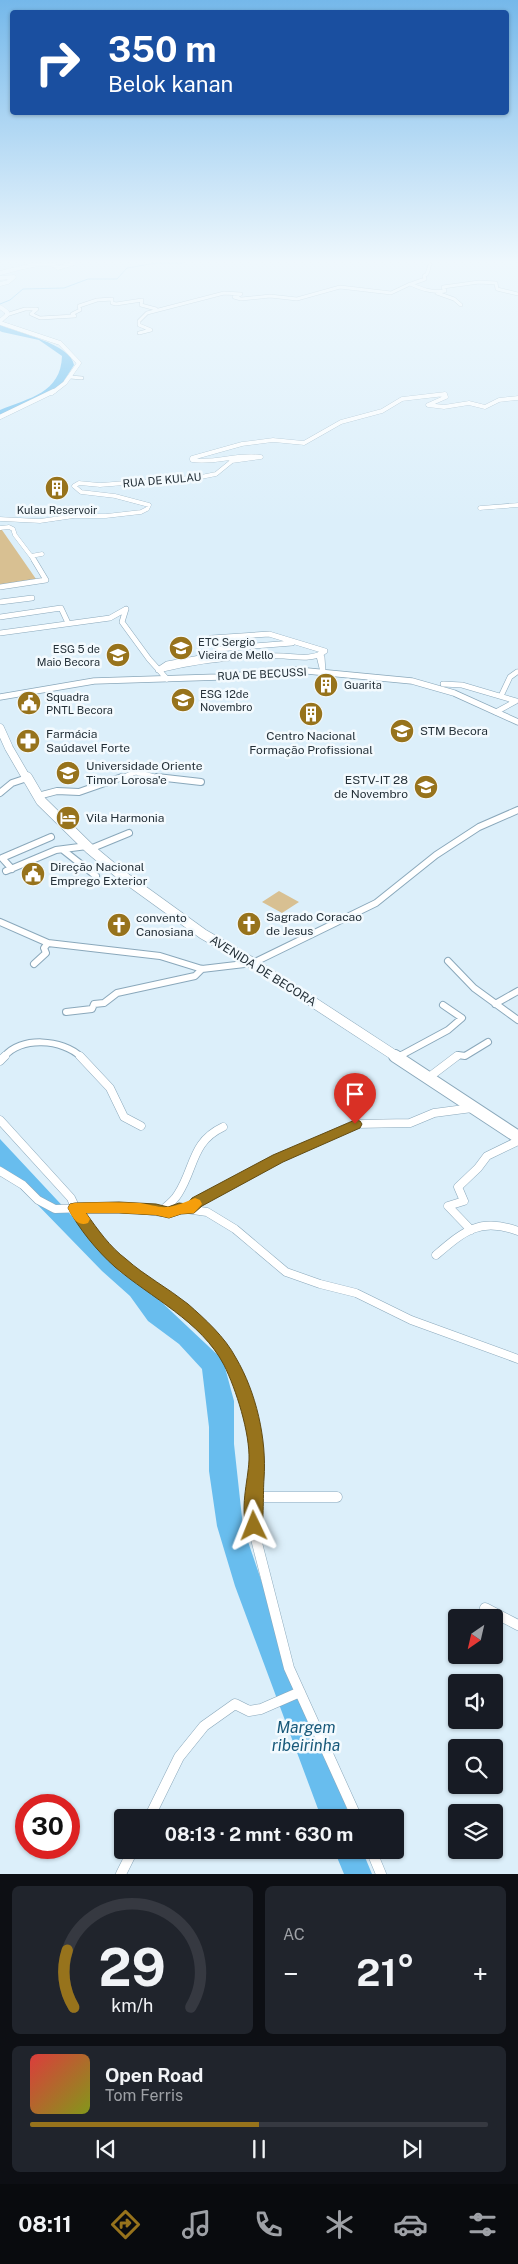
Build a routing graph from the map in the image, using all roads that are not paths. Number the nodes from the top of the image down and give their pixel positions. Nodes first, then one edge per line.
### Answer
1 (65, 347) edge
2 (70, 377) junction
3 (82, 378) dead end
4 (518, 398) edge
5 (0, 417) edge
6 (518, 505) edge
7 (480, 508) dead end
8 (0, 518) edge
9 (0, 528) edge
10 (42, 554) dead end
11 (31, 556) junction
12 (0, 587) edge
13 (32, 598) dead end
14 (0, 602) edge
15 (0, 617) edge
16 (68, 623) junction
17 (0, 633) edge
18 (296, 642) junction
19 (218, 649) junction
20 (158, 670) junction
21 (517, 672) edge
22 (167, 679) junction
23 (443, 684) dead end
24 (501, 696) junction
25 (0, 698) edge
26 (517, 701) edge
27 (496, 712) junction
28 (518, 722) edge
29 (1, 733) edge
30 (27, 778) junction
31 (202, 782) dead end
32 (0, 793) edge
33 (38, 796) junction
34 (518, 810) edge
35 (129, 833) dead end
36 (51, 837) dead end
37 (89, 848) junction
38 (63, 850) junction
39 (12, 869) junction
40 (6, 872) dead end
41 (96, 876) dead end
42 (0, 922) edge
43 (48, 943) junction
44 (448, 961) dead end
45 (253, 963) junction
46 (34, 964) dead end
47 (202, 969) junction
48 (518, 991) edge
49 (495, 1004) junction
50 (444, 1005) dead end
51 (66, 1012) dead end
52 (518, 1020) edge
53 (488, 1042) dead end
54 (397, 1058) junction
55 (0, 1061) edge
56 (428, 1078) junction
57 (474, 1108) junction
58 (0, 1120) edge
59 (141, 1126) dead end
60 (223, 1127) dead end
61 (518, 1137) edge
62 (518, 1142) edge
63 (0, 1171) edge
64 (75, 1208) junction
65 (190, 1209) junction
66 (161, 1211) junction
67 (471, 1230) junction
68 (518, 1231) edge
69 (436, 1255) dead end
70 (518, 1359) edge
71 (254, 1497) junction
72 (337, 1497) dead end
73 (485, 1608) dead end
74 (518, 1625) edge
75 (300, 1692) junction
76 (153, 1809) edge
77 (353, 1809) edge
78 (128, 1859) edge
79 (375, 1859) edge
80 (121, 1874) edge
81 (381, 1874) edge

1 - 2 street
2 - 3 street
2 - 5 street
4 - 8 street, RUA DE KULAU
6 - 7 street
9 - 11 street
10 - 11 street
11 - 12 street
13 - 14 street
15 - 16 street
16 - 17 street
16 - 20 street
18 - 19 street
18 - 19 street
18 - 20 street
19 - 20 street
20 - 22 street
21 - 24 street
22 - 25 street, RUA DE BECUSSI
22 - 27 street, RUA DE BECUSSI
23 - 24 street
24 - 26 street
26 - 27 street
27 - 28 street, RUA DE BECUSSI
29 - 30 main road, AVENIDA DE BECORA
30 - 32 street
30 - 33 main road, AVENIDA DE BECORA
31 - 33 street
33 - 37 main road, AVENIDA DE BECORA
34 - 45 street
35 - 37 street
36 - 39 street
37 - 38 street
37 - 45 main road, AVENIDA DE BECORA
38 - 39 street
38 - 41 street
39 - 40 street
42 - 43 street
43 - 46 street
43 - 47 street
44 - 49 street
45 - 47 street
45 - 54 main road, AVENIDA DE BECORA
47 - 51 street
48 - 49 street
49 - 52 street
50 - 54 street
53 - 56 street
54 - 56 main road, AVENIDA DE BECORA
55 - 59 street
56 - 57 main road, AVENIDA DE BECORA
57 - 61 main road, AVENIDA DE BECORA
57 - 65 street
58 - 64 street
60 - 66 street
62 - 67 street
63 - 64 street
64 - 66 street
64 - 71 street
65 - 66 street
65 - 70 street
67 - 68 street
67 - 69 street
71 - 72 street
71 - 75 street
73 - 74 street
75 - 76 street
75 - 77 street
78 - 80 street
79 - 81 street

